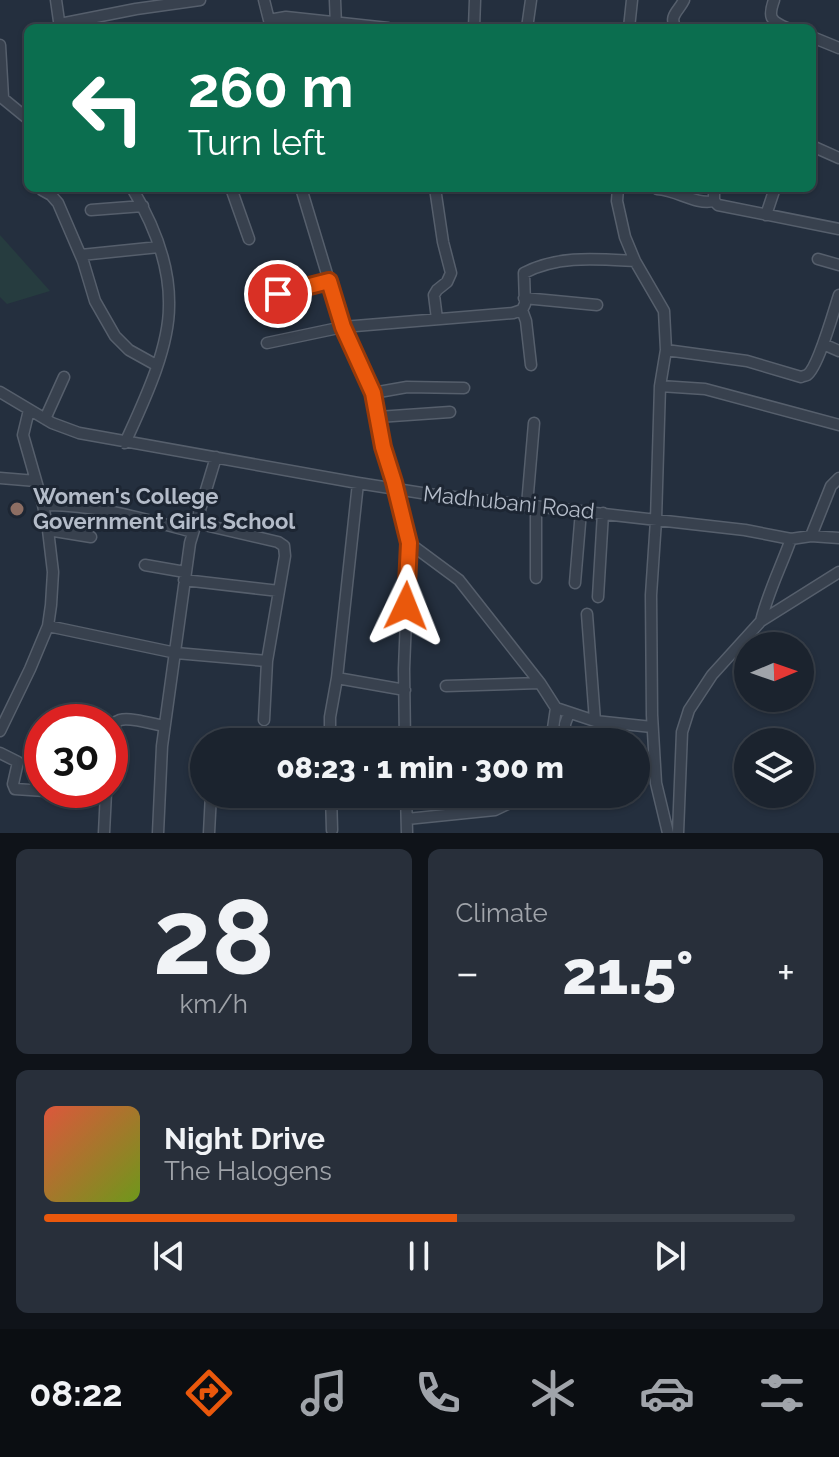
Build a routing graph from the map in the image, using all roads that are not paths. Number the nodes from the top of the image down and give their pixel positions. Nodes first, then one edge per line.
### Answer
1 (56, 0) edge
2 (200, 0) edge
3 (264, 0) edge
4 (335, 0) edge
5 (475, 0) edge
6 (531, 0) edge
7 (632, 0) edge
8 (684, 0) edge
9 (774, 0) edge
10 (60, 24) edge
11 (69, 24) edge
12 (270, 24) edge
13 (330, 24) edge
14 (336, 24) edge
15 (474, 24) edge
16 (528, 24) edge
17 (629, 24) edge
18 (673, 24) edge
19 (778, 24) edge
20 (816, 39) edge
21 (0, 45) edge
22 (839, 48) edge
23 (1, 97) edge
24 (24, 116) edge
25 (816, 148) edge
26 (839, 158) edge
27 (46, 192) edge
28 (134, 192) edge
29 (232, 192) edge
30 (302, 192) edge
31 (436, 192) edge
32 (618, 192) edge
33 (675, 192) edge
34 (714, 192) edge
35 (774, 192) edge
36 (714, 201) junction
37 (143, 206) junction
38 (91, 210) dead end
39 (766, 215) junction
40 (839, 229) edge
41 (249, 239) dead end
42 (159, 247) junction
43 (81, 255) junction
44 (818, 259) dead end
45 (635, 261) junction
46 (839, 265) edge
47 (329, 281) junction
48 (839, 295) edge
49 (253, 300) dead end
50 (523, 304) junction
51 (597, 305) dead end
52 (836, 318) edge
53 (437, 319) junction
54 (343, 327) junction
55 (267, 343) dead end
56 (823, 344) junction
57 (666, 350) junction
58 (839, 351) edge
59 (156, 365) junction
60 (531, 365) dead end
61 (64, 377) dead end
62 (660, 386) junction
63 (464, 388) dead end
64 (0, 392) edge
65 (373, 393) junction
66 (29, 410) junction
67 (450, 412) dead end
68 (378, 417) junction
69 (45, 419) junction
70 (534, 423) dead end
71 (839, 425) edge
72 (125, 443) junction
73 (216, 457) junction
74 (0, 478) edge
75 (839, 478) edge
76 (36, 481) junction
77 (358, 483) junction
78 (396, 489) junction
79 (43, 505) junction
80 (532, 505) junction
81 (581, 511) junction
82 (603, 513) junction
83 (656, 520) junction
84 (195, 527) junction
85 (48, 530) junction
86 (811, 536) junction
87 (91, 537) dead end
88 (839, 538) edge
89 (791, 539) junction
90 (409, 543) junction
91 (145, 565) dead end
92 (839, 572) edge
93 (185, 576) junction
94 (536, 578) dead end
95 (575, 583) dead end
96 (279, 591) junction
97 (598, 597) dead end
98 (587, 614) dead end
99 (761, 621) junction
100 (48, 626) junction
101 (174, 652) junction
102 (267, 661) junction
103 (337, 678) junction
104 (540, 683) junction
105 (446, 686) dead end
106 (405, 690) junction
107 (556, 708) junction
108 (569, 713) junction
109 (264, 720) dead end
110 (128, 721) edge
111 (595, 721) junction
112 (164, 726) junction
113 (652, 727) junction
114 (330, 728) edge
115 (405, 728) edge
116 (553, 728) edge
117 (565, 728) edge
118 (0, 731) edge
119 (0, 753) edge
120 (24, 789) edge
121 (105, 808) edge
122 (210, 808) edge
123 (331, 808) edge
124 (407, 808) edge
125 (499, 808) edge
126 (407, 819) junction
127 (332, 830) dead end
128 (104, 833) edge
129 (158, 833) edge
130 (209, 833) edge
131 (407, 833) edge
132 (668, 833) edge
133 (678, 833) edge

1 - 10 street
2 - 11 street
3 - 12 street
4 - 14 street
5 - 15 street
6 - 16 street
7 - 17 street
8 - 18 street
9 - 19 street
12 - 13 street
20 - 22 street
21 - 23 street
23 - 24 street
25 - 26 street
27 - 43 street
28 - 37 street
29 - 41 street
30 - 47 street
31 - 53 street
32 - 45 street
33 - 36 street
34 - 36 street
35 - 39 street
36 - 39 street
37 - 38 street
37 - 42 street
39 - 40 street
42 - 43 street
42 - 59 street
43 - 59 street
44 - 46 street
45 - 50 street
45 - 57 street
47 - 49 street
47 - 54 street
48 - 52 street
50 - 51 street
50 - 53 street
50 - 60 street
52 - 56 street
53 - 54 street
54 - 55 street
54 - 65 street
56 - 57 street
56 - 58 street
57 - 62 street
59 - 72 street
61 - 69 street
62 - 71 street
62 - 83 street
63 - 65 street
64 - 66 street, Madhubani Road
65 - 68 street
66 - 69 street, Madhubani Road
66 - 76 street
67 - 68 street
68 - 78 street
69 - 72 street, Madhubani Road
70 - 80 street
72 - 73 street, Madhubani Road
73 - 77 street, Madhubani Road
73 - 84 street
74 - 76 street
75 - 86 street
76 - 79 street
77 - 78 street, Madhubani Road
77 - 103 street
78 - 80 street, Madhubani Road
78 - 90 street
79 - 84 street
79 - 85 street
80 - 81 street, Madhubani Road
80 - 94 street
81 - 82 street, Madhubani Road
81 - 95 street
82 - 83 street, Madhubani Road
82 - 97 street
83 - 89 street, Madhubani Road
83 - 113 street
84 - 93 street
84 - 96 street
85 - 87 street
85 - 100 street
86 - 88 street, Madhubani Road
86 - 89 street, Madhubani Road
89 - 99 street
90 - 104 street
90 - 106 street
91 - 93 street
92 - 99 street
93 - 96 street
93 - 101 street
96 - 102 street
98 - 111 street
99 - 133 street
100 - 101 street
100 - 118 street
101 - 102 street
101 - 112 street
102 - 109 street
103 - 106 street
103 - 114 street
104 - 105 street
104 - 107 street
106 - 115 street
107 - 108 street
107 - 116 street
108 - 111 street
108 - 117 street
110 - 112 street
111 - 113 street
112 - 129 street
113 - 132 street
119 - 120 street
121 - 128 street
122 - 130 street
123 - 127 street
124 - 126 street
125 - 126 street
126 - 131 street

